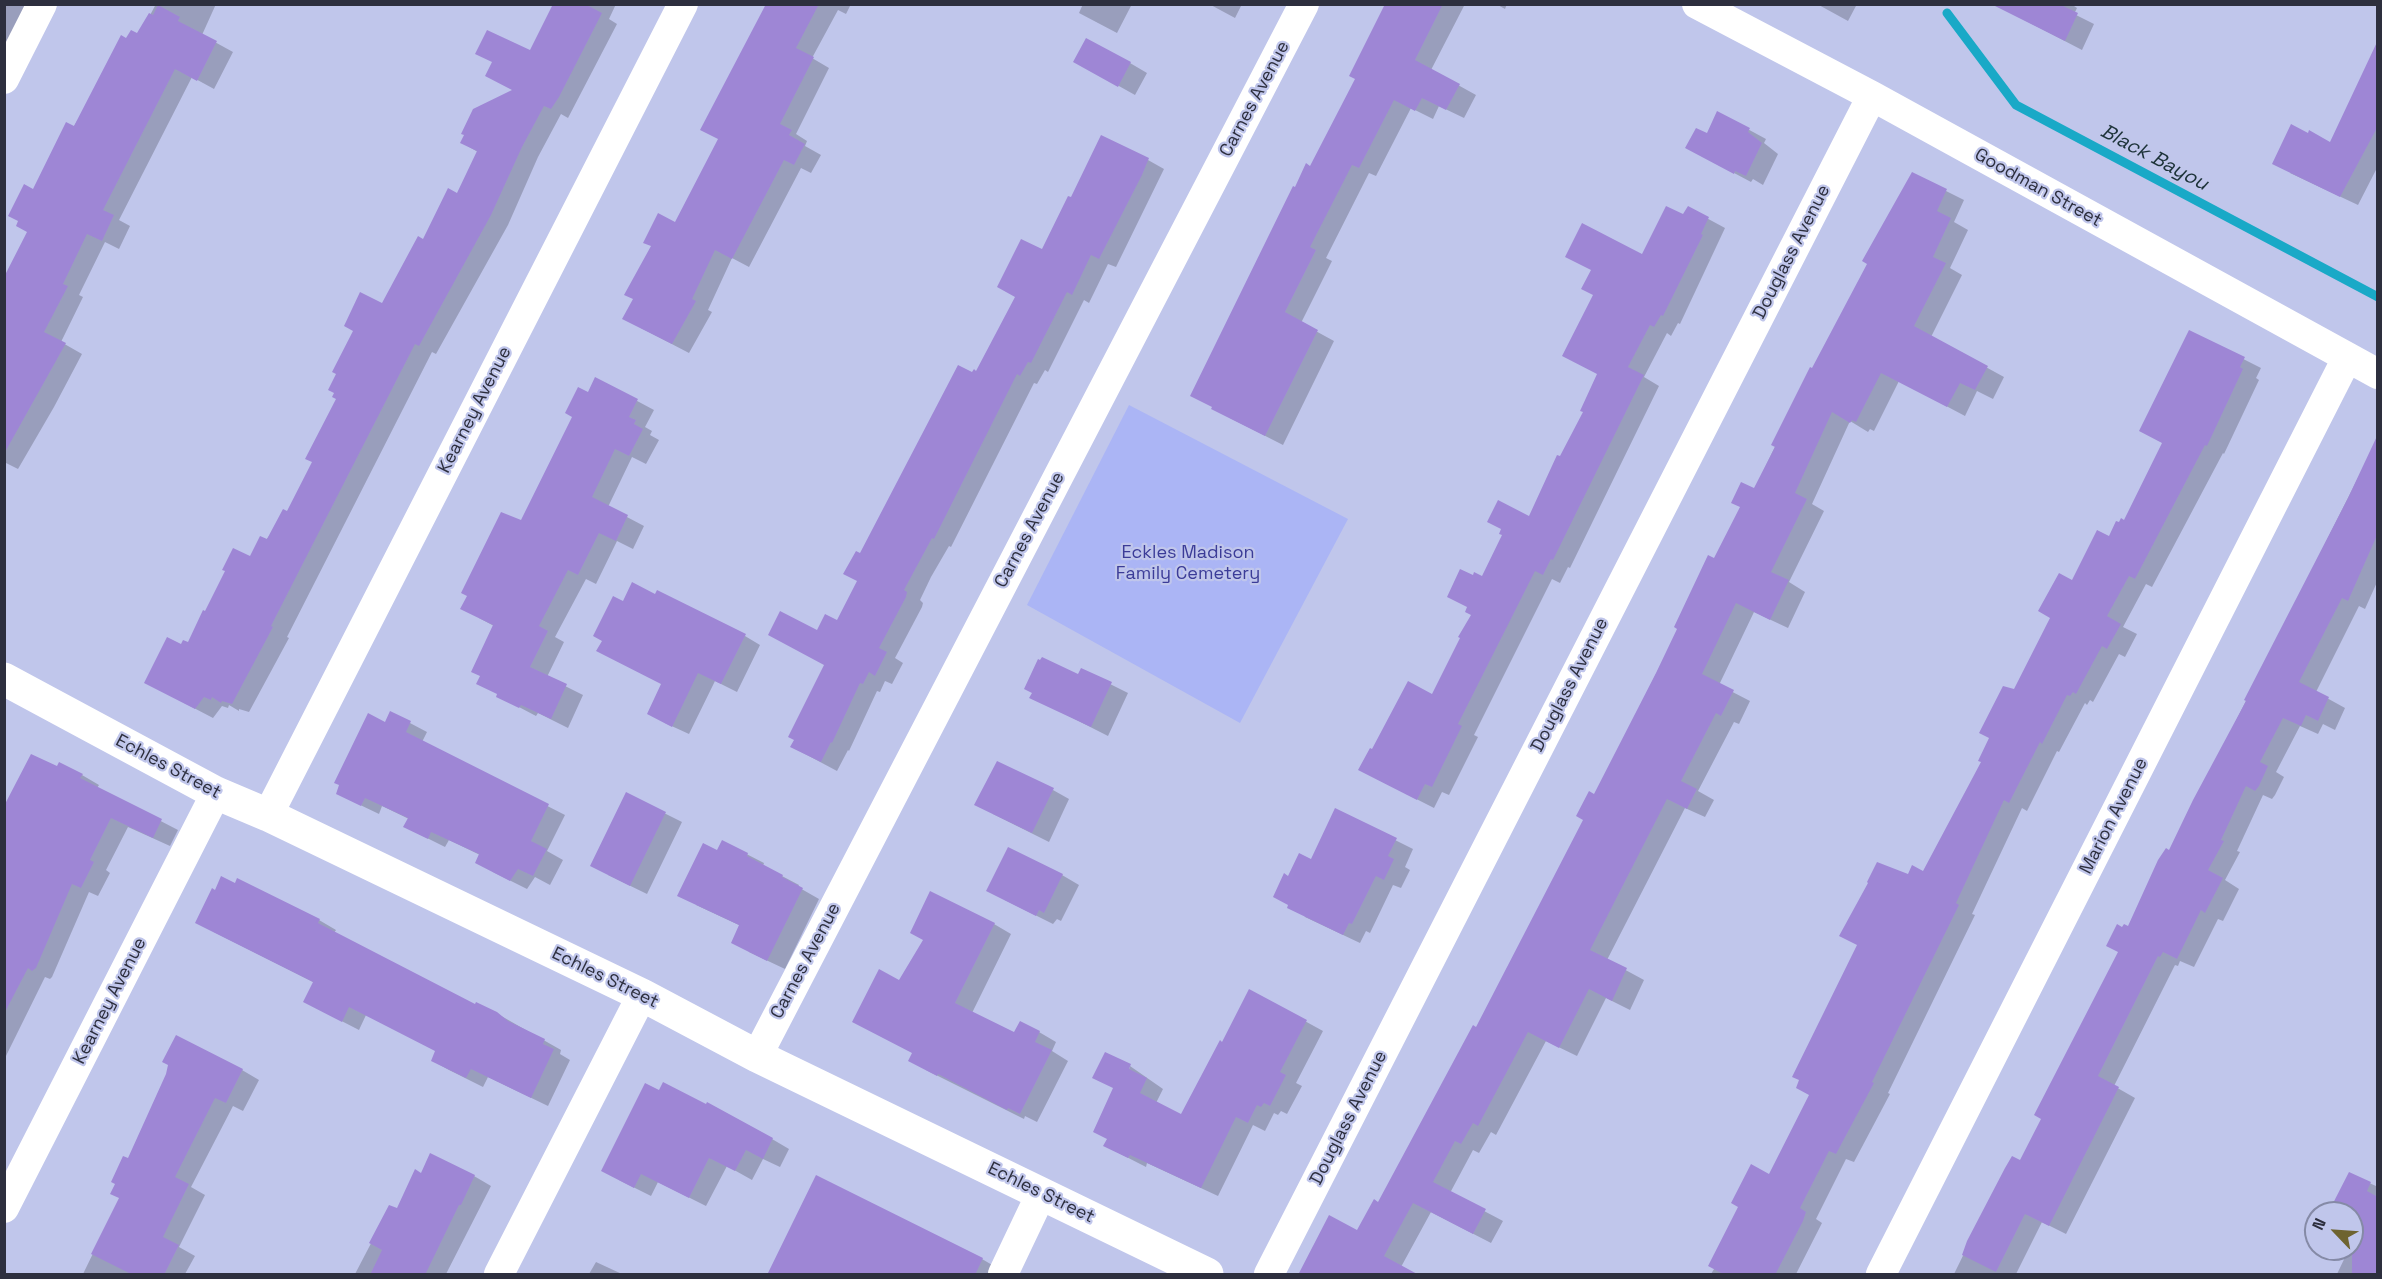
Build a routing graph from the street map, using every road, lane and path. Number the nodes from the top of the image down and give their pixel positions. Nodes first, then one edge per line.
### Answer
1 (42, 4) edge
2 (683, 4) edge
3 (1304, 4) edge
4 (1697, 4) edge
5 (4, 79) edge
6 (1872, 96) junction
7 (2347, 358) junction
8 (2378, 374) edge
9 (4, 680) edge
10 (216, 793) junction
11 (268, 815) junction
12 (642, 995) junction
13 (757, 1056) junction
14 (1041, 1194) junction
15 (4, 1208) edge
16 (499, 1275) edge
17 (1003, 1275) edge
18 (1207, 1275) edge
19 (1269, 1275) edge
20 (1881, 1275) edge

1 - 5 street
2 - 11 street, Kearney Avenue
3 - 13 street, Carnes Avenue
4 - 6 street, Goodman Street
6 - 7 street, Goodman Street
6 - 19 street, Douglass Avenue
7 - 8 street, Goodman Street
7 - 20 street, Marion Avenue
9 - 10 street, Echles Street
10 - 11 street, Echles Street
10 - 15 street, Kearney Avenue
11 - 12 street, Echles Street
12 - 13 street, Echles Street
12 - 16 street
13 - 14 street, Echles Street
14 - 17 street
14 - 18 street, Echles Street

